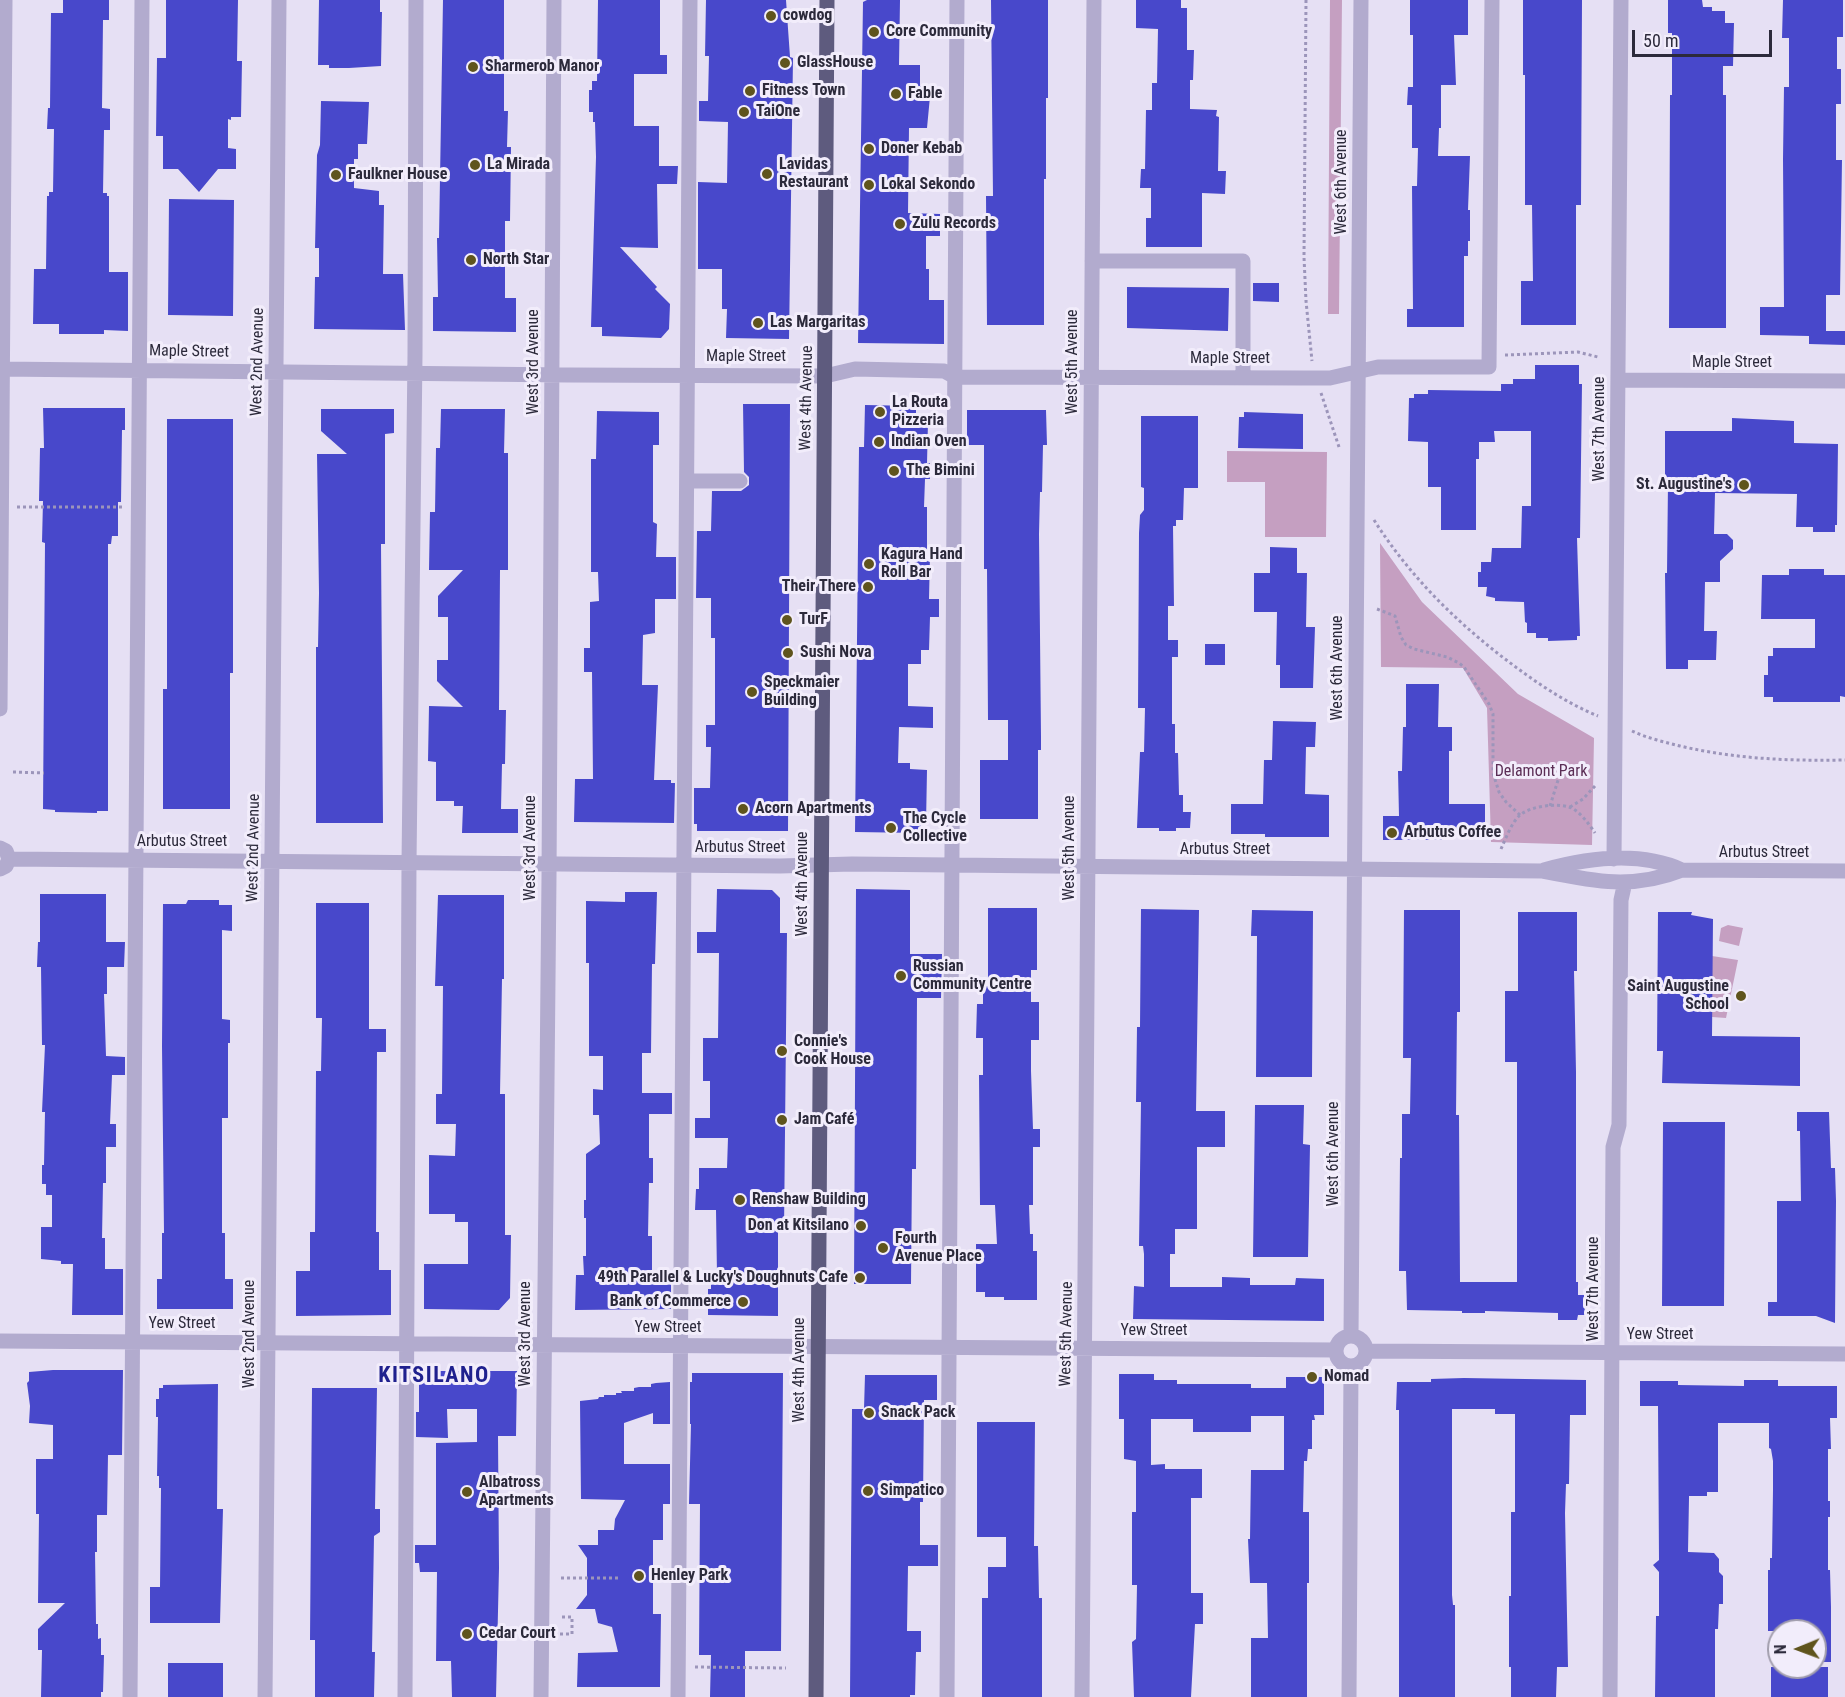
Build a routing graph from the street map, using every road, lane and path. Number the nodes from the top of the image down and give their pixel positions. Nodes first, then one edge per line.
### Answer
1 (5, 0) edge
2 (142, 0) edge
3 (279, 0) edge
4 (416, 0) edge
5 (554, 0) edge
6 (690, 0) edge
7 (827, 0) edge
8 (957, 0) edge
9 (1094, 0) edge
10 (1306, 0) edge
11 (1361, 0) edge
12 (1492, 0) edge
13 (1621, 0) edge
14 (1092, 261) junction
15 (1598, 357) dead end
16 (1489, 361) junction
17 (1313, 365) dead end
18 (2, 369) edge
19 (140, 370) junction
20 (276, 371) junction
21 (1358, 371) junction
22 (415, 372) junction
23 (551, 375) junction
24 (688, 375) junction
25 (825, 376) junction
26 (954, 377) junction
27 (1091, 377) junction
28 (1243, 377) junction
29 (1618, 380) junction
30 (1845, 381) edge
31 (1320, 391) dead end
32 (1338, 444) dead end
33 (687, 481) junction
34 (740, 481) dead end
35 (15, 507) dead end
36 (138, 507) junction
37 (1377, 525) dead end
38 (1377, 609) dead end
39 (0, 708) edge
40 (1596, 715) dead end
41 (1636, 733) dead end
42 (1845, 760) edge
43 (13, 772) dead end
44 (44, 773) dead end
45 (1559, 777) dead end
46 (1596, 786) dead end
47 (1550, 806) junction
48 (1570, 807) junction
49 (1520, 815) junction
50 (1595, 833) dead end
51 (1501, 849) dead end
52 (3, 859) edge
53 (1614, 859) junction
54 (135, 860) junction
55 (272, 861) junction
56 (409, 862) junction
57 (548, 864) junction
58 (683, 865) junction
59 (952, 866) junction
60 (821, 867) junction
61 (1088, 867) junction
62 (1355, 868) junction
63 (1682, 870) junction
64 (1542, 871) junction
65 (1845, 871) edge
66 (1625, 882) junction
67 (1351, 1336) junction
68 (0, 1341) edge
69 (133, 1342) junction
70 (268, 1343) junction
71 (407, 1344) junction
72 (544, 1345) junction
73 (680, 1346) junction
74 (818, 1347) junction
75 (949, 1347) junction
76 (1085, 1349) junction
77 (1336, 1350) junction
78 (1367, 1351) junction
79 (1611, 1352) junction
80 (1845, 1354) edge
81 (1351, 1367) junction
82 (561, 1578) dead end
83 (619, 1578) dead end
84 (560, 1617) dead end
85 (560, 1634) dead end
86 (678, 1667) junction
87 (786, 1668) dead end
88 (130, 1697) edge
89 (265, 1697) edge
90 (405, 1697) edge
91 (541, 1697) edge
92 (678, 1697) edge
93 (816, 1697) edge
94 (947, 1697) edge
95 (1082, 1697) edge
96 (1349, 1697) edge
97 (1610, 1697) edge

1 - 18 street
2 - 19 street
3 - 20 street, West 2nd Avenue
4 - 22 street
5 - 23 street, West 3rd Avenue
6 - 24 street
7 - 25 main road, West 4th Avenue
8 - 26 street
9 - 14 street, West 5th Avenue
10 - 17 path
11 - 21 street, West 6th Avenue
12 - 16 street
13 - 29 street, West 7th Avenue
14 - 27 street, West 5th Avenue
14 - 28 street
15 - 16 path
16 - 21 street, Maple Street
18 - 19 street, Maple Street
18 - 39 street
19 - 20 street, Maple Street
19 - 36 street
20 - 22 street, Maple Street
20 - 55 street, West 2nd Avenue
21 - 28 street, Maple Street
21 - 62 street, West 6th Avenue
22 - 23 street, Maple Street
22 - 56 street
23 - 24 street, Maple Street
23 - 57 street, West 3rd Avenue
24 - 25 street, Maple Street
24 - 33 street
25 - 26 street, Maple Street
25 - 60 main road, West 4th Avenue
26 - 27 street, Maple Street
26 - 59 street
27 - 28 street, Maple Street
27 - 61 street, West 5th Avenue
29 - 30 street, Maple Street
29 - 53 street, West 7th Avenue
31 - 32 path
33 - 34 street
33 - 58 street
35 - 36 path
36 - 54 street
37 - 40 path
38 - 49 path
41 - 42 path
43 - 44 path
45 - 47 path
46 - 48 path
47 - 48 path
47 - 49 path
48 - 50 path
49 - 51 path
52 - 54 street, Arbutus Street
53 - 63 street, Arbutus Street
53 - 64 street, Arbutus Street
54 - 55 street, Arbutus Street
54 - 69 street
55 - 56 street, Arbutus Street
55 - 70 street, West 2nd Avenue
56 - 57 street, Arbutus Street
56 - 71 street
57 - 58 street, Arbutus Street
57 - 72 street, West 3rd Avenue
58 - 60 street, Arbutus Street
58 - 73 street
59 - 60 street, Arbutus Street
59 - 61 street, Arbutus Street
59 - 75 street
60 - 74 main road, West 4th Avenue
61 - 62 street, Arbutus Street
61 - 76 street, West 5th Avenue
62 - 64 street, Arbutus Street
62 - 67 street, West 6th Avenue
63 - 65 street, Arbutus Street
63 - 66 street, Arbutus Street
64 - 66 street, Arbutus Street
66 - 79 street, West 7th Avenue
67 - 77 street
67 - 78 street
68 - 69 street, Yew Street
69 - 70 street, Yew Street
69 - 88 street
70 - 71 street, Yew Street
70 - 89 street, West 2nd Avenue
71 - 72 street, Yew Street
71 - 90 street
72 - 73 street, Yew Street
72 - 91 street, West 3rd Avenue
73 - 74 street, Yew Street
73 - 86 street
74 - 75 street, Yew Street
74 - 93 main road, West 4th Avenue
75 - 76 street, Yew Street
75 - 94 street
76 - 77 street, Yew Street
76 - 95 street, West 5th Avenue
77 - 81 street
78 - 79 street, Yew Street
78 - 81 street
79 - 80 street, Yew Street
79 - 97 street, West 7th Avenue
81 - 96 street
82 - 83 path
84 - 85 path
86 - 87 path
86 - 92 street

